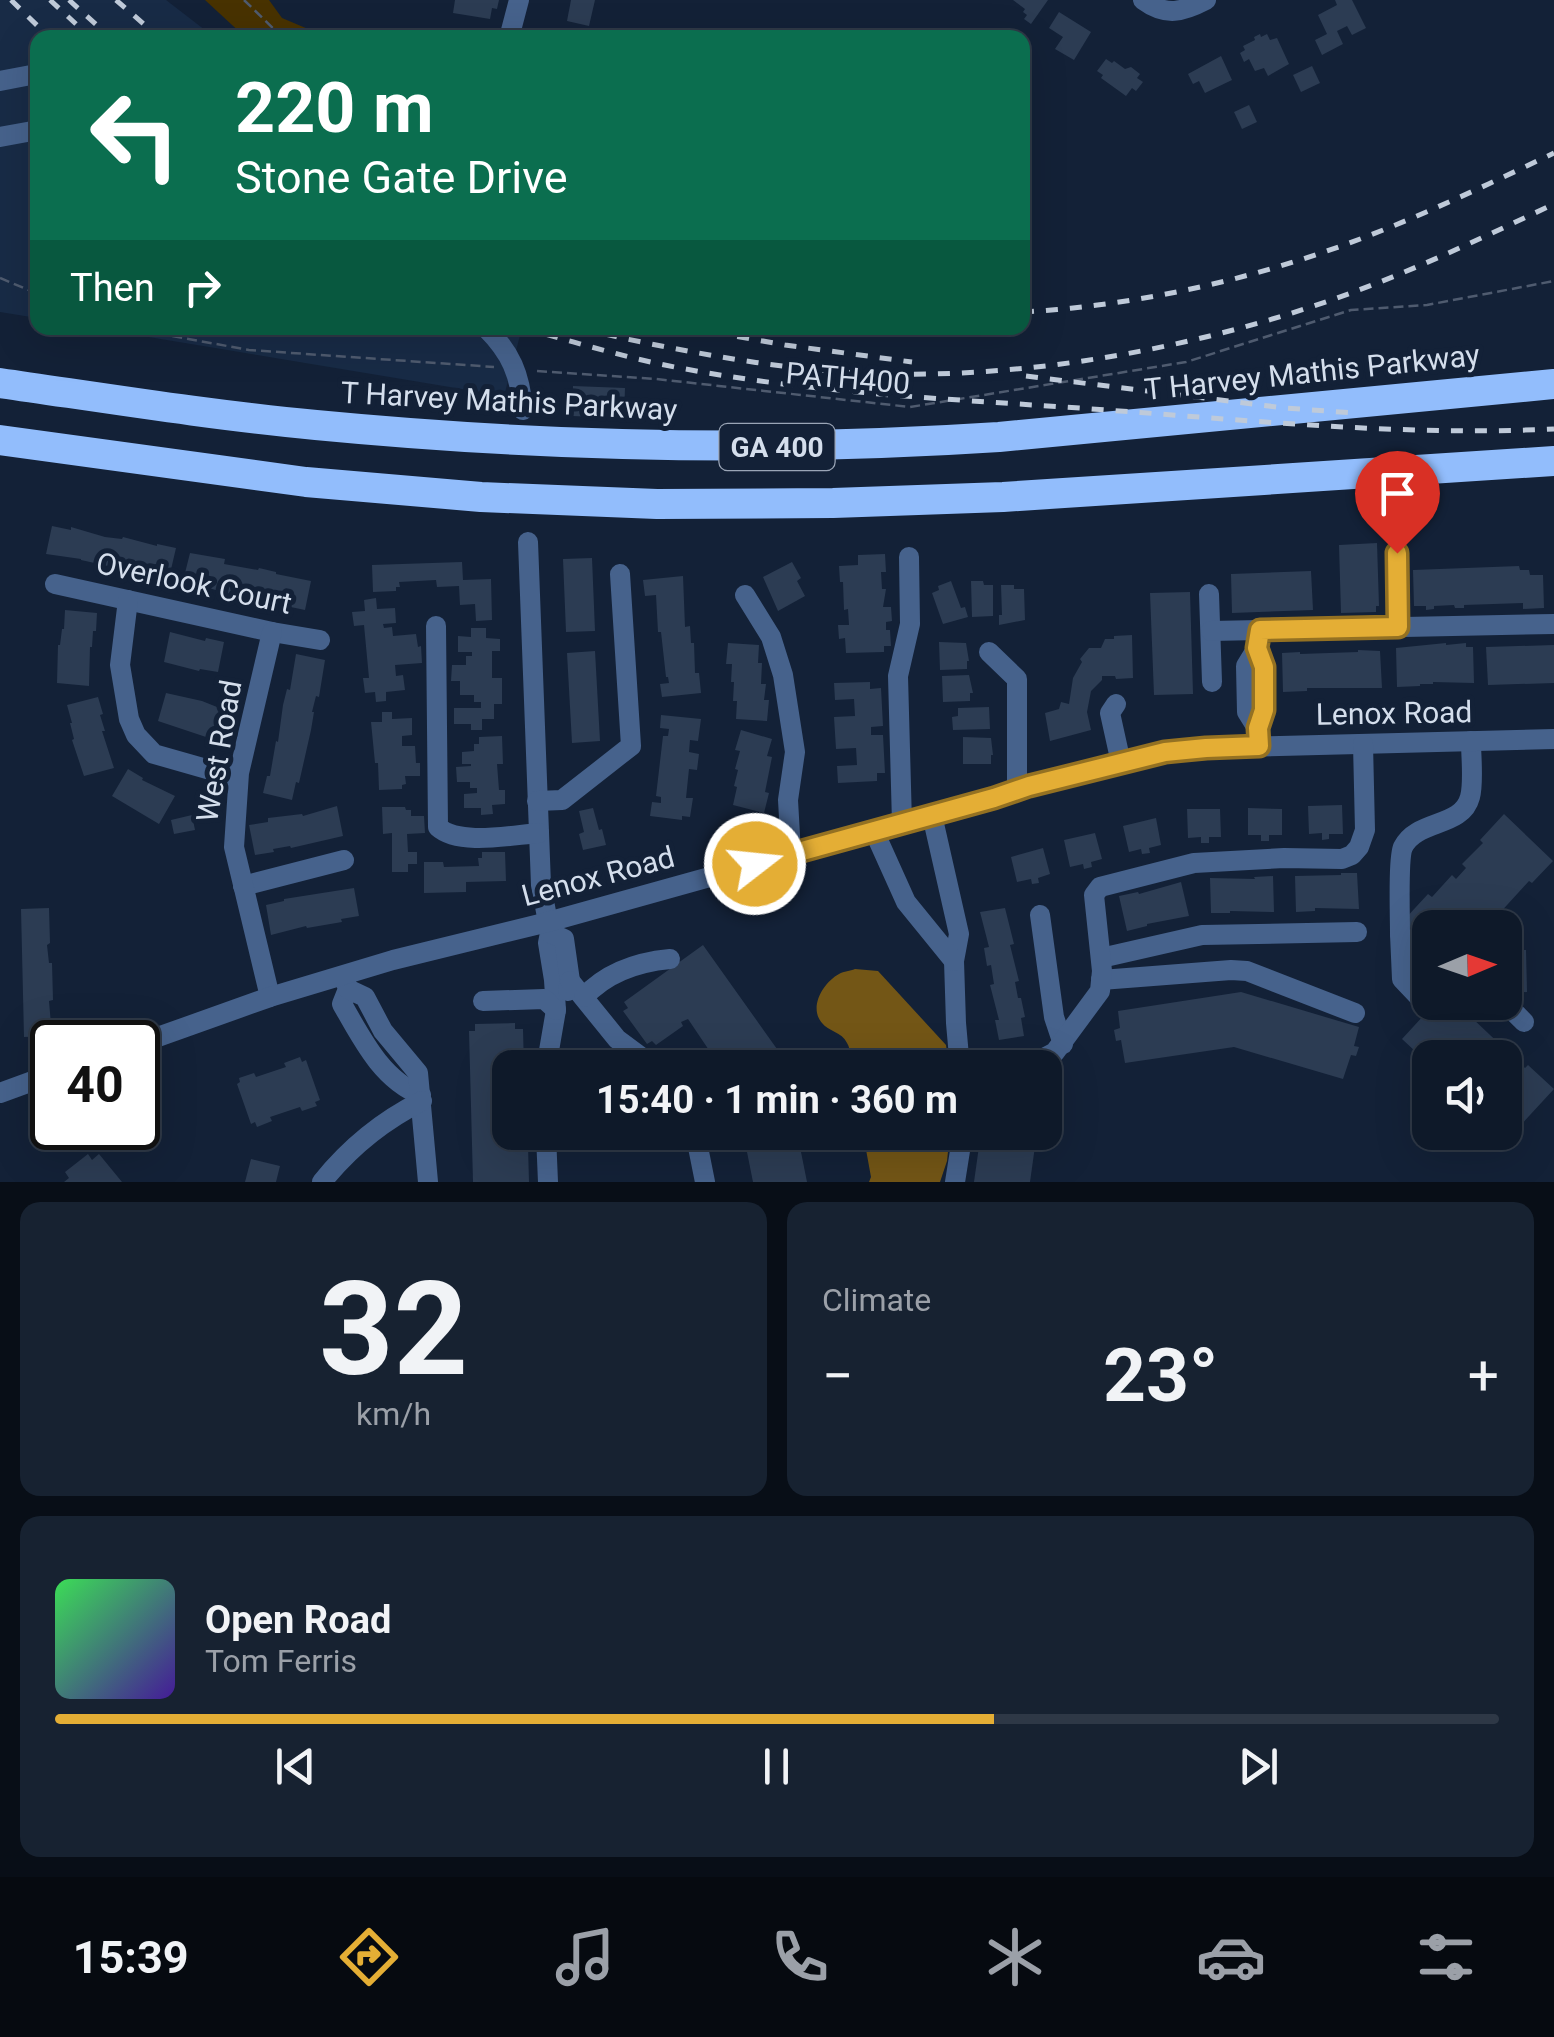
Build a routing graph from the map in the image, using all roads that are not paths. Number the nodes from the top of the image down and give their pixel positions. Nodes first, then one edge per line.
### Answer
1 (520, 0) edge
2 (1143, 0) edge
3 (1206, 0) edge
4 (511, 30) edge
5 (30, 75) edge
6 (0, 82) edge
7 (30, 131) edge
8 (0, 136) edge
9 (493, 335) edge
10 (0, 383) edge
11 (1554, 384) edge
12 (522, 410) dead end
13 (0, 440) edge
14 (1554, 461) edge
15 (528, 542) dead end
16 (1397, 553) dead end
17 (909, 556) dead end
18 (620, 574) dead end
19 (55, 584) dead end
20 (1210, 594) dead end
21 (744, 595) dead end
22 (128, 600) junction
23 (1554, 624) edge
24 (436, 626) dead end
25 (1398, 627) junction
26 (272, 632) junction
27 (1211, 632) junction
28 (1258, 639) junction
29 (320, 640) dead end
30 (989, 652) dead end
31 (1212, 682) dead end
32 (1116, 704) dead end
33 (1258, 737) junction
34 (1554, 739) edge
35 (1471, 741) junction
36 (1363, 744) junction
37 (1121, 763) junction
38 (238, 778) junction
39 (1016, 790) junction
40 (537, 801) junction
41 (932, 815) junction
42 (902, 823) junction
43 (874, 830) junction
44 (538, 832) junction
45 (791, 854) junction
46 (344, 860) dead end
47 (244, 886) junction
48 (1040, 915) dead end
49 (955, 918) junction
50 (928, 927) junction
51 (549, 928) junction
52 (1357, 932) dead end
53 (1400, 934) junction
54 (1412, 945) edge
55 (1101, 958) junction
56 (670, 959) dead end
57 (954, 960) junction
58 (569, 978) junction
59 (1101, 980) junction
60 (346, 982) junction
61 (1412, 989) edge
62 (270, 997) junction
63 (483, 1001) dead end
64 (556, 1010) junction
65 (1355, 1014) dead end
66 (160, 1036) edge
67 (1063, 1044) junction
68 (549, 1050) edge
69 (632, 1050) edge
70 (958, 1050) edge
71 (1057, 1050) edge
72 (30, 1082) edge
73 (0, 1093) edge
74 (421, 1098) junction
75 (547, 1150) edge
76 (699, 1150) edge
77 (960, 1150) edge
78 (322, 1182) edge
79 (428, 1182) edge
80 (548, 1182) edge
81 (705, 1182) edge
82 (954, 1182) edge

1 - 4 street
2 - 3 street
5 - 6 street
7 - 8 street
9 - 12 street
10 - 11 highway, T Harvey Mathis Parkway / GA 400
13 - 14 highway, GA 400
15 - 40 street
16 - 25 street
17 - 42 street
18 - 40 street
19 - 22 street, Overlook Court
20 - 27 street
21 - 45 street
22 - 26 street, Overlook Court
22 - 38 street
23 - 25 street
24 - 44 street
25 - 28 street
26 - 29 street, Overlook Court
26 - 38 street, West Road
27 - 28 street
27 - 31 street
28 - 33 street
30 - 39 street
32 - 37 street
33 - 36 street, Lenox Road
33 - 37 street, Lenox Road
34 - 35 street, Lenox Road
35 - 36 street, Lenox Road
35 - 53 street
36 - 55 street
37 - 39 street, Lenox Road
38 - 47 street, West Road
39 - 41 street, Lenox Road
40 - 44 street
41 - 42 street, Lenox Road
41 - 49 street
42 - 43 street, Lenox Road
43 - 45 street, Lenox Road
43 - 50 street
44 - 51 street
45 - 51 street, Lenox Road
46 - 47 street
47 - 62 street, West Road
48 - 67 street
49 - 50 street
49 - 57 street
50 - 57 street
51 - 58 street
51 - 60 street, Lenox Road
52 - 55 street
53 - 54 street
53 - 61 street
55 - 59 street
56 - 58 street
57 - 70 street
58 - 64 street
58 - 69 street
59 - 65 street
59 - 67 street
60 - 62 street, Lenox Road
60 - 74 street
62 - 66 street, Lenox Road
63 - 64 street
64 - 68 street
67 - 71 street
72 - 73 street
74 - 78 street
74 - 79 street
75 - 80 street
76 - 81 street
77 - 82 street

